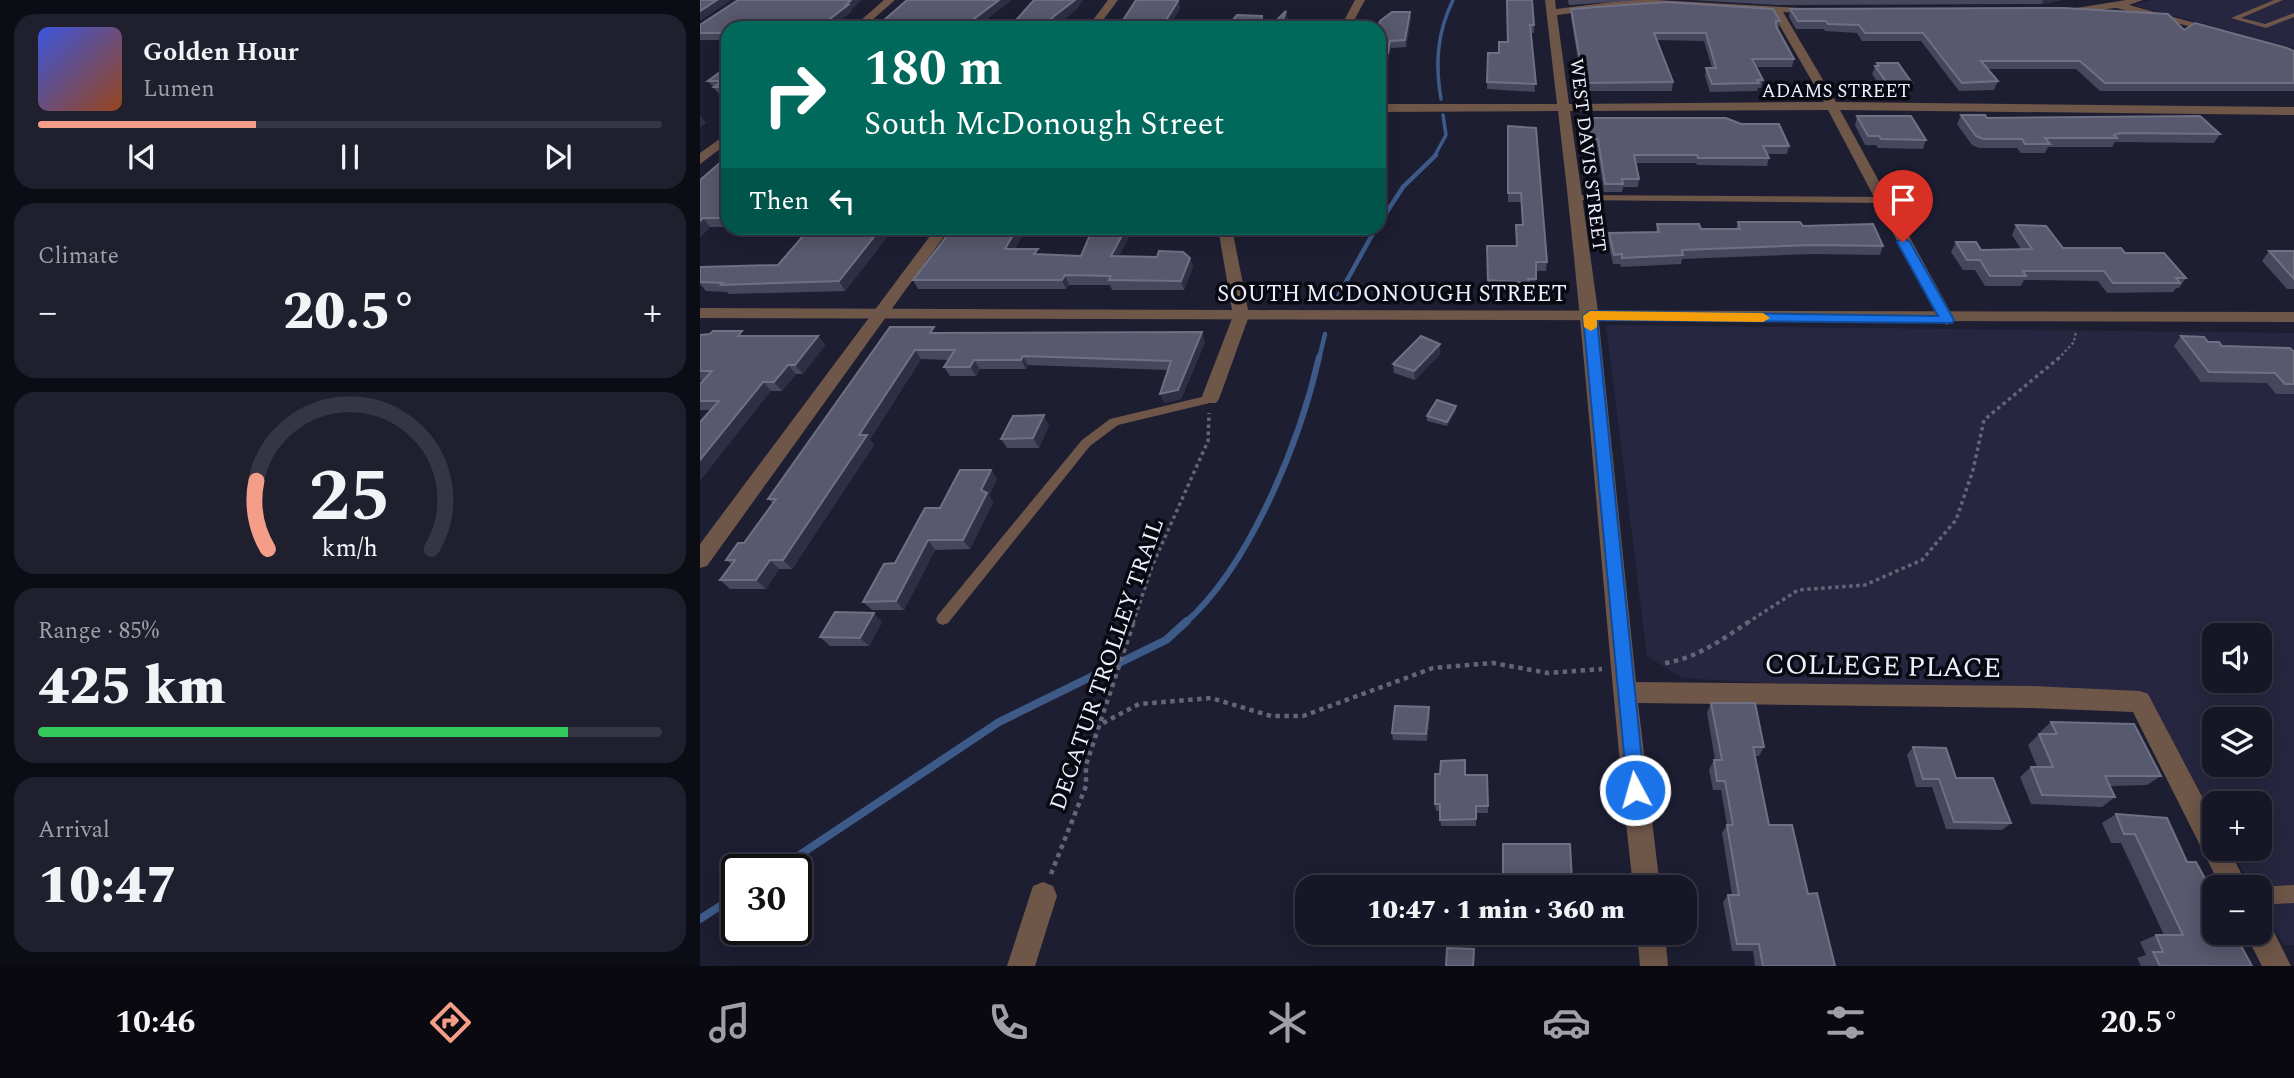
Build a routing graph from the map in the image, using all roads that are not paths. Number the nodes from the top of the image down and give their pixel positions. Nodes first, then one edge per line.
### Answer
1 (890, 0) edge
2 (1113, 0) edge
3 (1360, 0) edge
4 (2098, 0) edge
5 (2138, 0) edge
6 (2280, 0) edge
7 (2118, 5) junction
8 (1552, 6) edge
9 (1777, 11) junction
10 (1830, 11) edge
11 (2054, 11) edge
12 (2294, 15) edge
13 (865, 21) edge
14 (1097, 21) edge
15 (1349, 21) edge
16 (2224, 32) edge
17 (1832, 106) junction
18 (1386, 108) edge
19 (1563, 108) junction
20 (2294, 111) edge
21 (721, 142) edge
22 (700, 160) edge
23 (1575, 198) junction
24 (1880, 200) junction
25 (938, 235) edge
26 (1226, 235) edge
27 (700, 313) edge
28 (879, 313) junction
29 (1241, 316) junction
30 (1590, 316) junction
31 (2294, 317) edge
32 (1947, 320) junction
33 (1210, 404) joint
34 (700, 560) edge
35 (943, 620) dead end
36 (1624, 692) junction
37 (2202, 822) edge
38 (1645, 875) edge
39 (1046, 888) road end
40 (2294, 894) edge
41 (2272, 895) edge
42 (1652, 945) edge
43 (2266, 945) edge
44 (1021, 966) edge
45 (1654, 966) edge
46 (2277, 966) edge

1 - 13 street
2 - 14 street
3 - 15 street
4 - 7 street
5 - 7 street
6 - 12 lane
7 - 11 street
7 - 16 street
8 - 9 street
8 - 19 street, WEST DAVIS STREET
9 - 10 street
9 - 17 street
17 - 19 street, ADAMS STREET
17 - 20 street, ADAMS STREET
17 - 24 street
18 - 19 street, ADAMS STREET
19 - 23 street, WEST DAVIS STREET
21 - 22 street
23 - 24 lane
23 - 30 street, WEST DAVIS STREET
24 - 32 street
25 - 28 street
26 - 29 street
27 - 28 street, SOUTH MCDONOUGH STREET
28 - 29 street, SOUTH MCDONOUGH STREET
28 - 34 street
29 - 30 street, SOUTH MCDONOUGH STREET
29 - 33 street
30 - 32 street, SOUTH MCDONOUGH STREET
30 - 36 street, WEST DAVIS STREET
31 - 32 street, SOUTH MCDONOUGH STREET
33 - 35 lane
36 - 37 street, COLLEGE PLACE
36 - 38 street, WEST DAVIS STREET
39 - 44 street
40 - 41 lane
42 - 45 street
43 - 46 street

